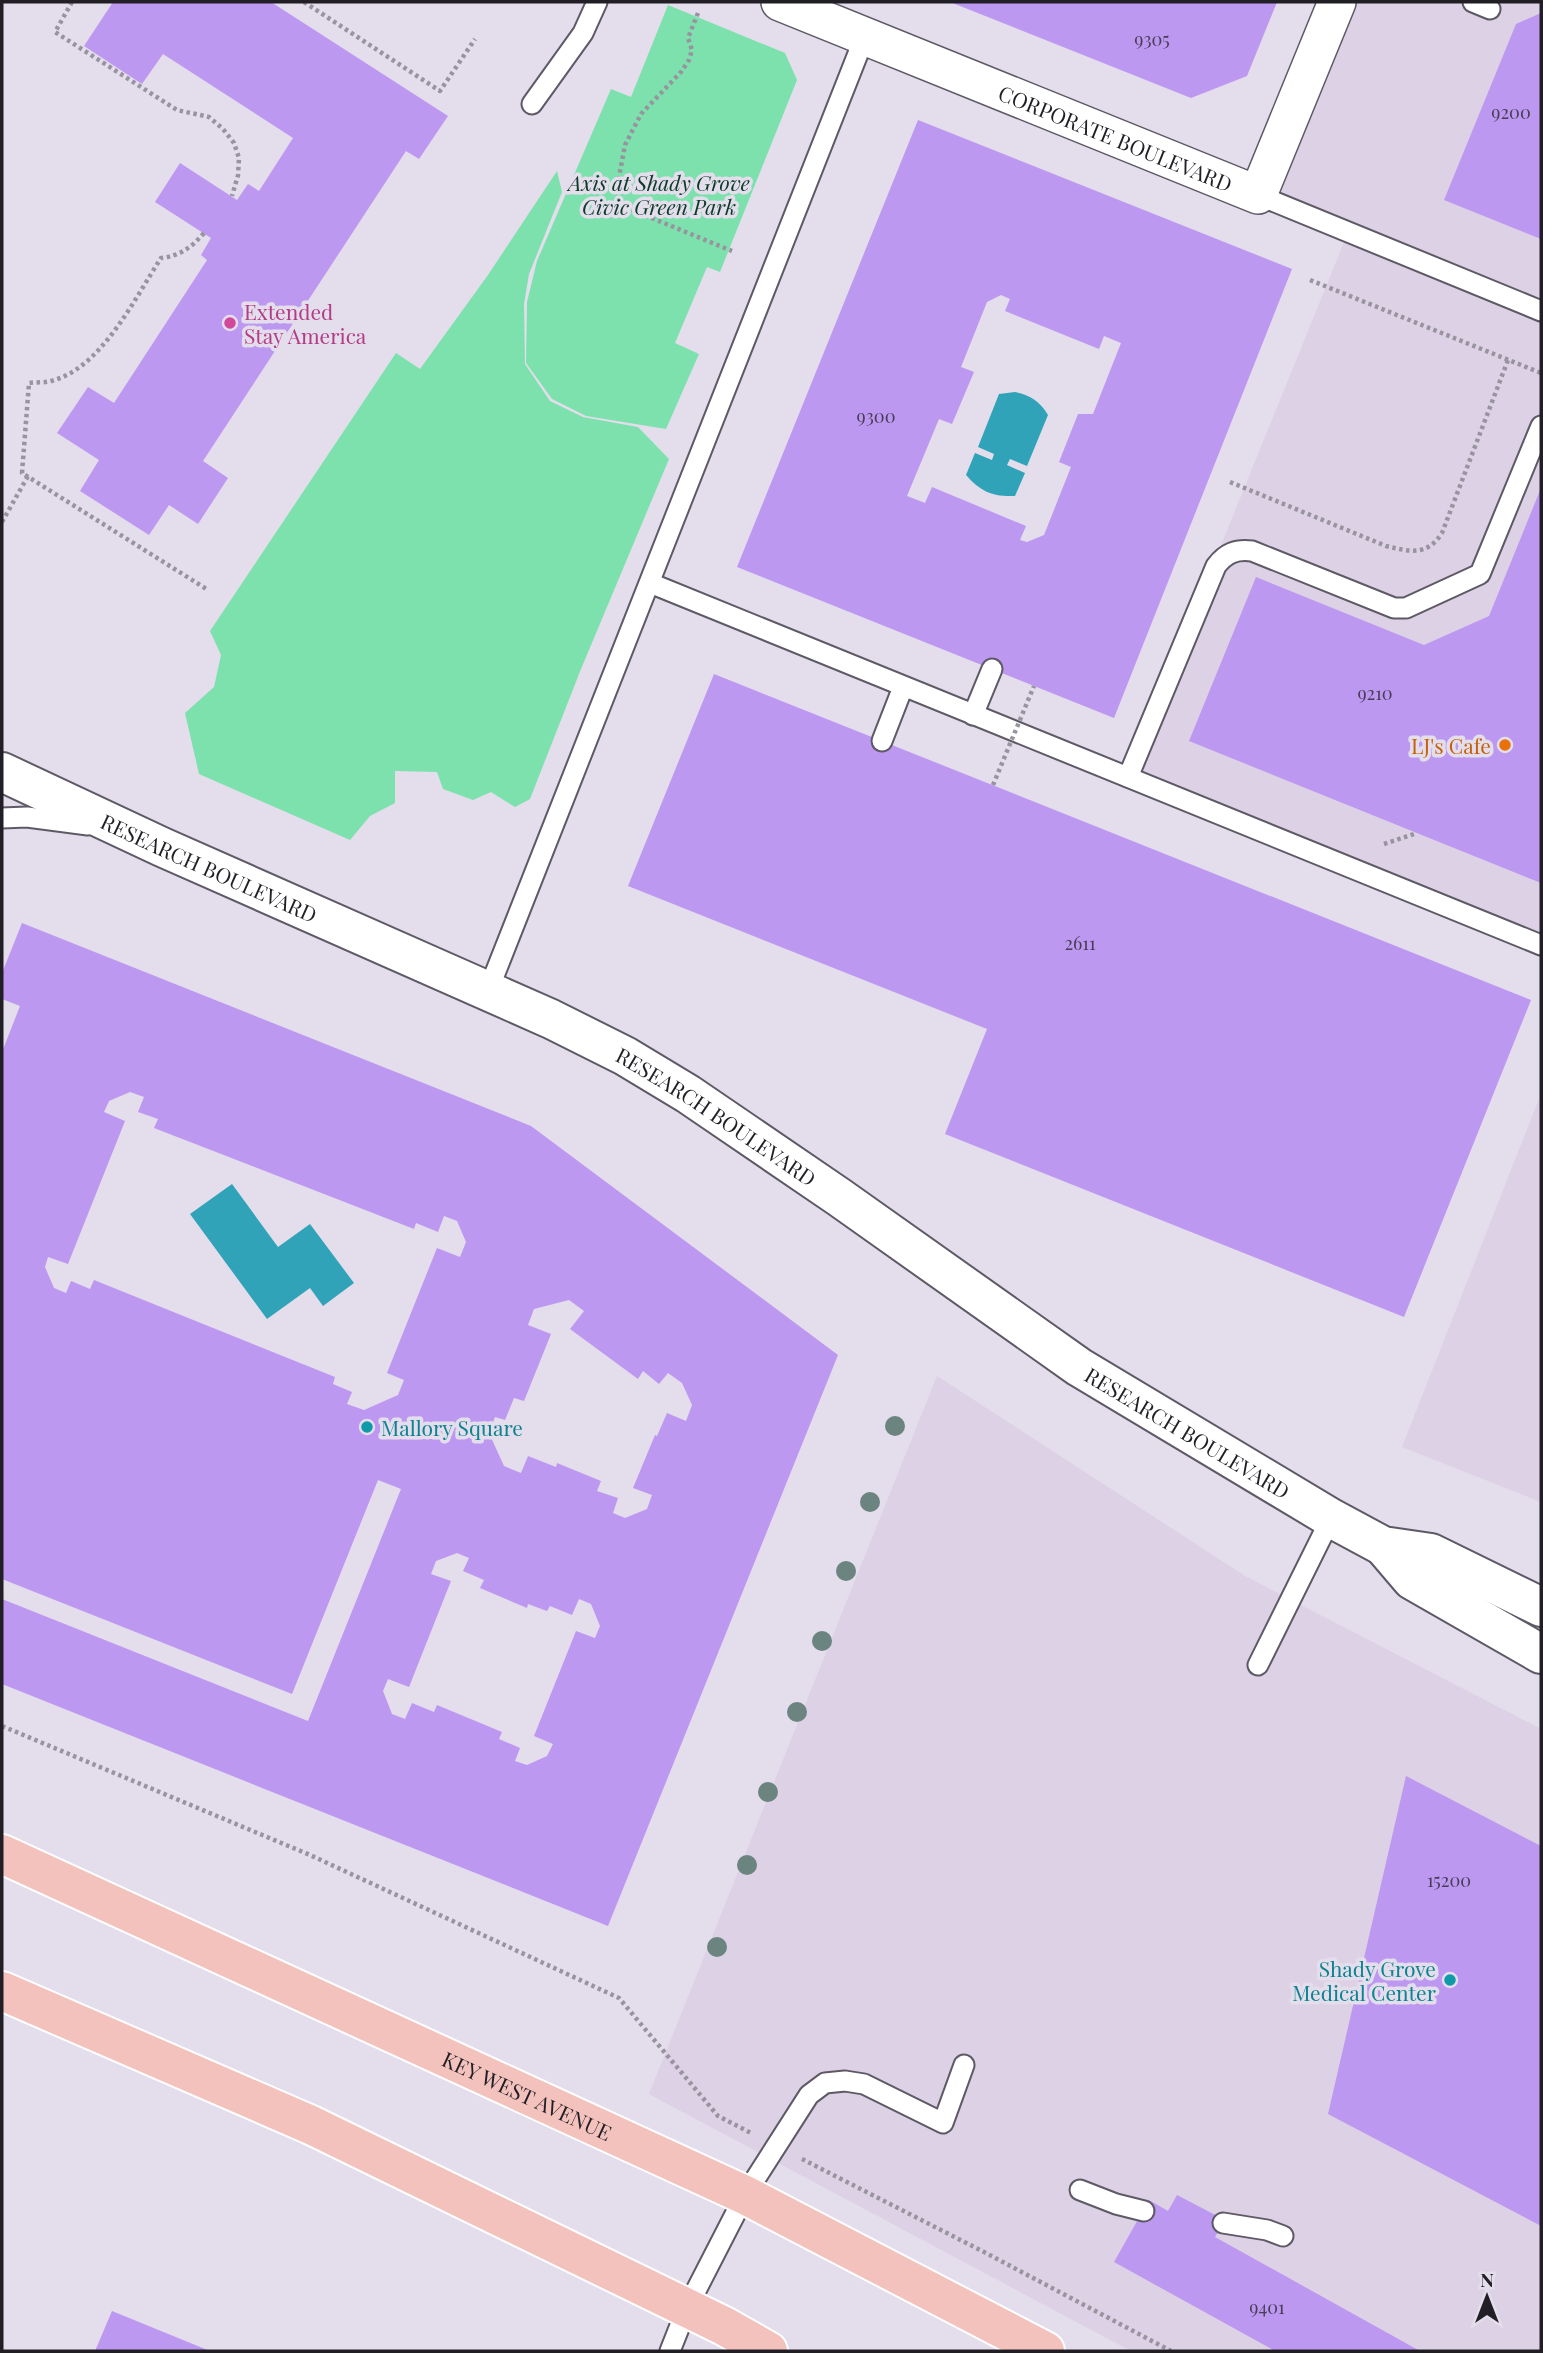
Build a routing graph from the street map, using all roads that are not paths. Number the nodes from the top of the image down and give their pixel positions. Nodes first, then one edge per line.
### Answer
1 (597, 2) edge
2 (780, 2) edge
3 (1337, 2) edge
4 (865, 36) junction
5 (532, 104) dead end
6 (1258, 195) junction
7 (1541, 311) edge
8 (1541, 426) edge
9 (650, 583) junction
10 (992, 669) dead end
11 (904, 687) junction
12 (973, 715) junction
13 (882, 741) dead end
14 (2, 772) edge
15 (1128, 778) junction
16 (2, 818) edge
17 (162, 847) junction
18 (1541, 945) edge
19 (488, 991) junction
20 (1331, 1518) junction
21 (1383, 1546) junction
22 (1541, 1607) edge
23 (1541, 1654) edge
24 (1258, 1665) dead end
25 (2, 1854) edge
26 (2, 1991) edge
27 (964, 2065) dead end
28 (1080, 2190) dead end
29 (745, 2195) junction
30 (1144, 2211) dead end
31 (1223, 2223) dead end
32 (1283, 2236) dead end
33 (687, 2308) junction
34 (670, 2351) edge
35 (768, 2351) edge
36 (1045, 2351) edge

1 - 5 lane
2 - 4 street, CORPORATE BOULEVARD
3 - 6 street, CORPORATE BOULEVARD
4 - 6 street, CORPORATE BOULEVARD
4 - 9 lane
6 - 7 lane
8 - 15 lane
9 - 11 lane
9 - 19 lane
10 - 12 lane
11 - 12 lane
11 - 13 lane
12 - 15 lane
14 - 17 street, RESEARCH BOULEVARD
15 - 18 lane
16 - 17 lane
17 - 19 street, RESEARCH BOULEVARD
19 - 20 street, RESEARCH BOULEVARD
20 - 21 street, RESEARCH BOULEVARD
20 - 24 lane
21 - 22 street, RESEARCH BOULEVARD
21 - 23 street, RESEARCH BOULEVARD
25 - 29 main road, KEY WEST AVENUE
26 - 33 main road
27 - 29 lane
28 - 30 lane
29 - 33 lane
29 - 36 main road, KEY WEST AVENUE
31 - 32 lane
33 - 34 lane
33 - 35 main road

